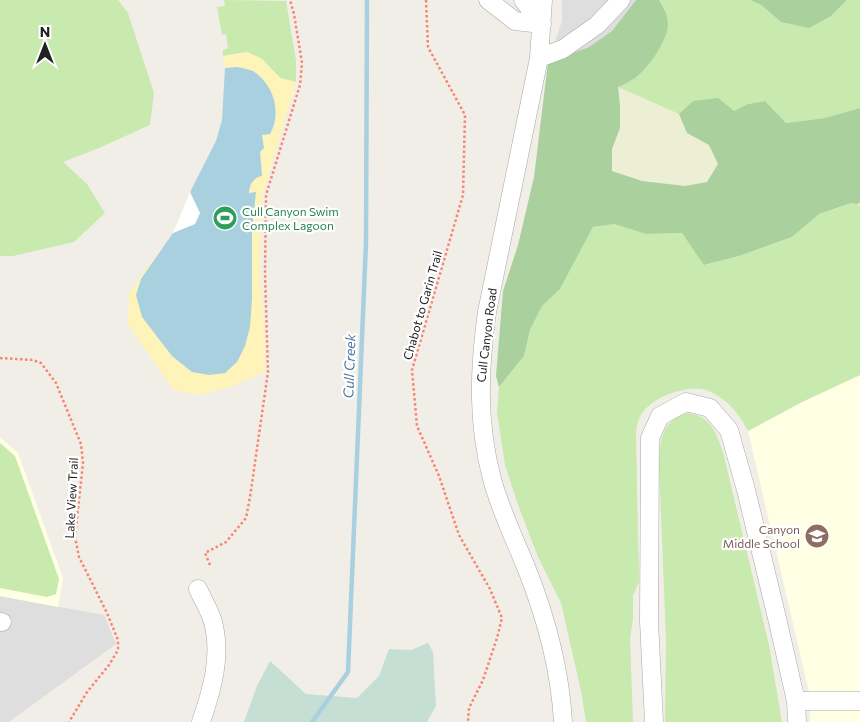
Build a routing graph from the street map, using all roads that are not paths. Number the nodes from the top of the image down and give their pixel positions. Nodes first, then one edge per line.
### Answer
1 (488, 0) edge
2 (523, 0) edge
3 (543, 0) edge
4 (621, 0) edge
5 (542, 24) junction
6 (539, 58) junction
7 (198, 589) dead end
8 (796, 701) junction
9 (860, 701) edge
10 (201, 722) edge
11 (563, 722) edge
12 (654, 722) edge
13 (797, 722) edge

1 - 5 street
2 - 5 street
3 - 5 street, Cull Canyon Road
4 - 6 street
5 - 6 street, Cull Canyon Road
6 - 11 street, Cull Canyon Road
7 - 10 street
8 - 9 street
8 - 12 street
8 - 13 street

